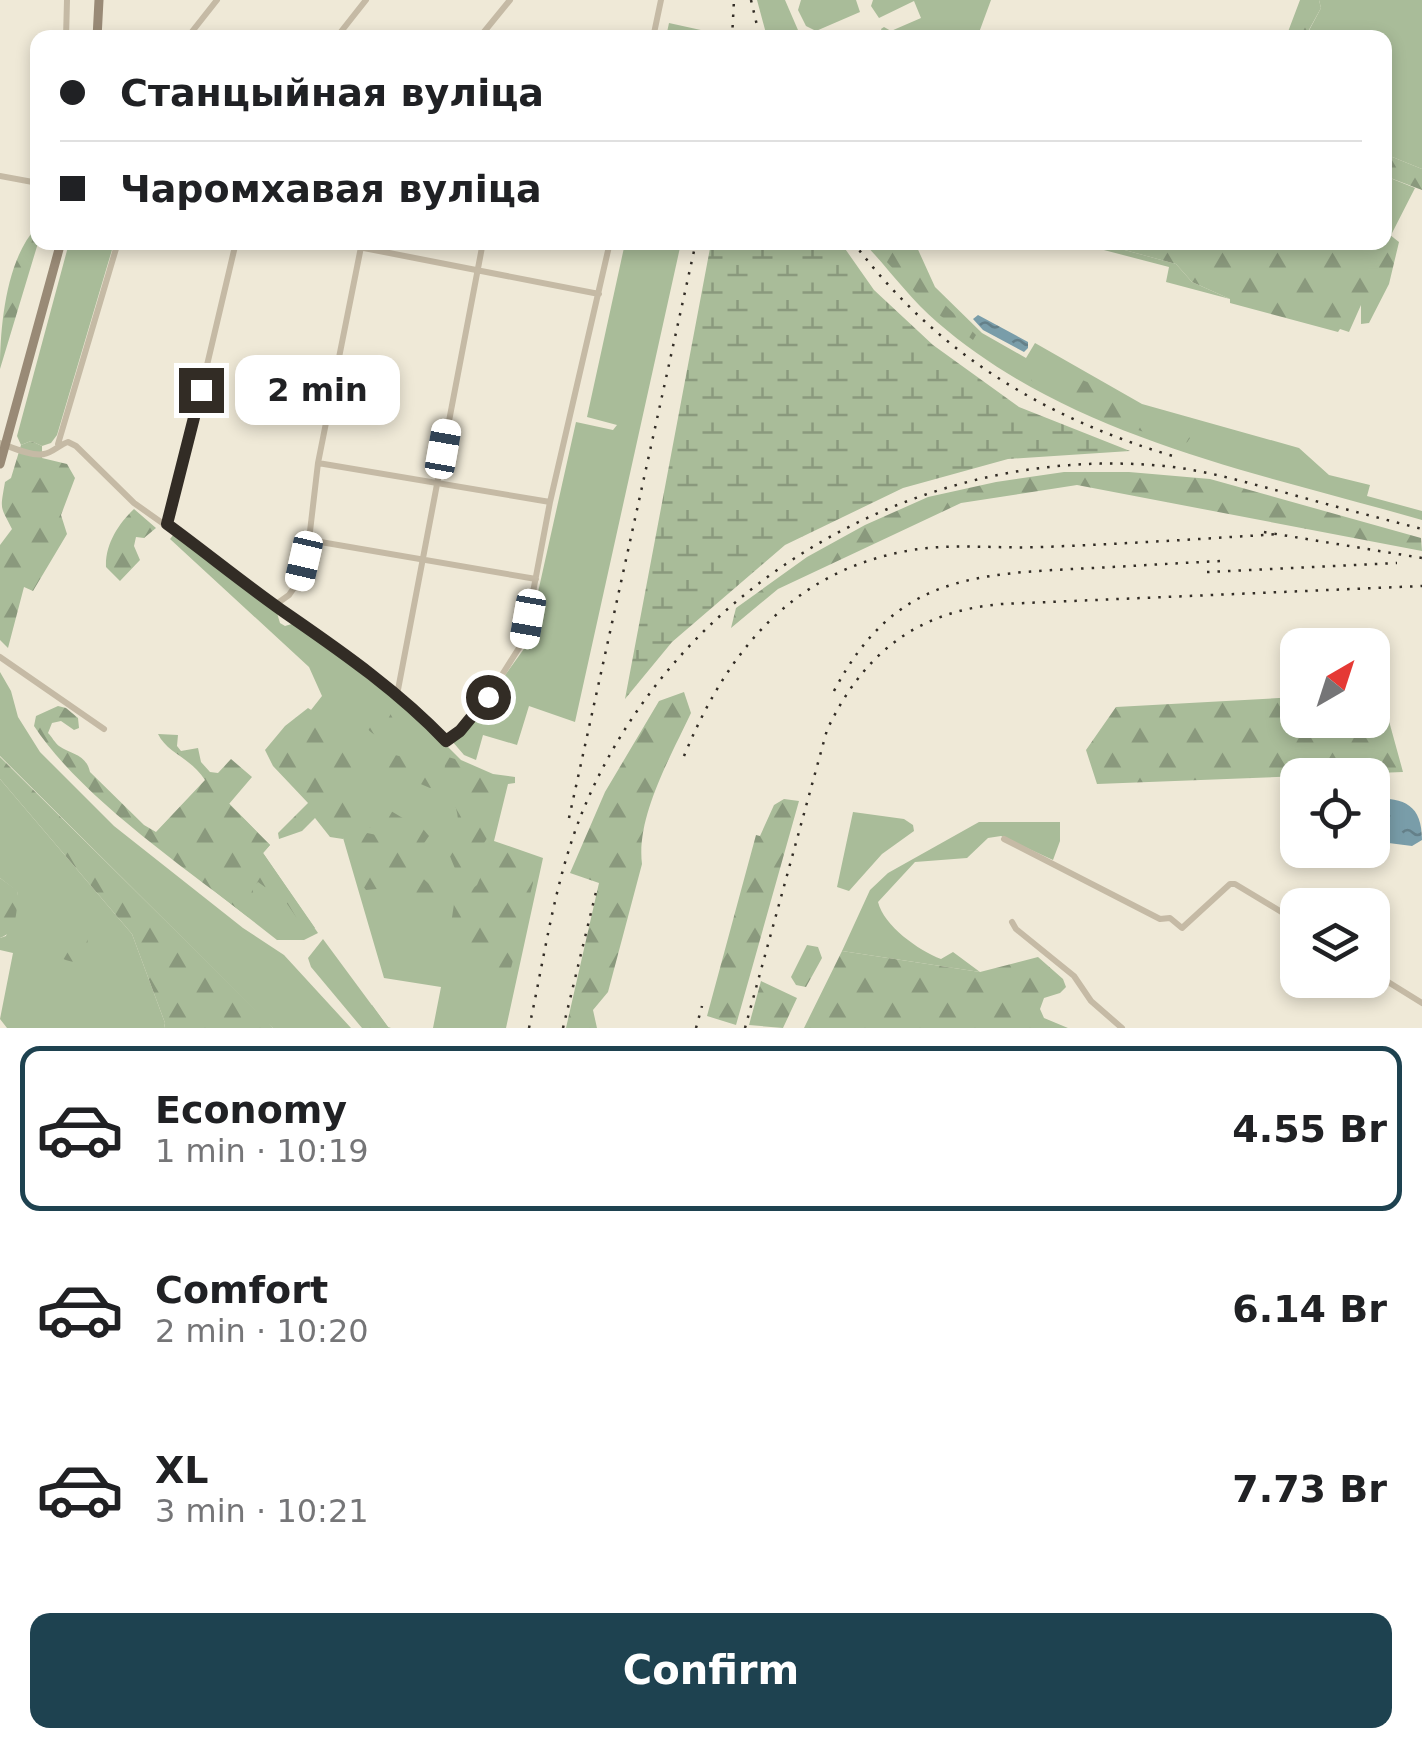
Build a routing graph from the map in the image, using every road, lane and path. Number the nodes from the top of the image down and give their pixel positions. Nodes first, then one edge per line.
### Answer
1 (67, 0) edge
2 (98, 0) edge
3 (217, 0) edge
4 (366, 0) edge
5 (510, 0) edge
6 (661, 0) edge
7 (66, 30) edge
8 (97, 30) edge
9 (193, 30) edge
10 (342, 30) edge
11 (486, 30) edge
12 (655, 30) edge
13 (0, 176) edge
14 (30, 182) edge
15 (59, 250) edge
16 (116, 250) edge
17 (234, 250) edge
18 (360, 250) edge
19 (382, 250) edge
20 (481, 250) edge
21 (608, 250) edge
22 (476, 272) junction
23 (599, 294) junction
24 (3, 444) edge
25 (58, 445) junction
26 (318, 463) junction
27 (0, 464) edge
28 (437, 484) junction
29 (550, 502) junction
30 (167, 524) junction
31 (308, 540) junction
32 (420, 559) junction
33 (536, 579) junction
34 (275, 604) junction
35 (0, 657) edge
36 (397, 694) junction
37 (104, 729) dead end
38 (1004, 839) dead end
39 (1280, 911) edge
40 (1012, 922) dead end
41 (1390, 984) edge
42 (1422, 1004) edge
43 (1122, 1028) edge

1 - 7 street
2 - 8 main road
3 - 9 street
4 - 10 street
5 - 11 street
6 - 12 street
13 - 14 street
15 - 24 main road
16 - 25 street
17 - 30 street
18 - 26 street
19 - 22 street
20 - 22 street
21 - 23 street
22 - 23 street
22 - 28 street
23 - 29 street
24 - 25 street
24 - 27 main road
25 - 30 street
26 - 28 street
26 - 31 street
28 - 29 street
28 - 32 street
29 - 33 street
30 - 34 street
31 - 32 street
31 - 34 street
32 - 33 street
32 - 36 street
33 - 36 street
34 - 36 street
35 - 37 street
38 - 39 street
40 - 43 street
41 - 42 street

